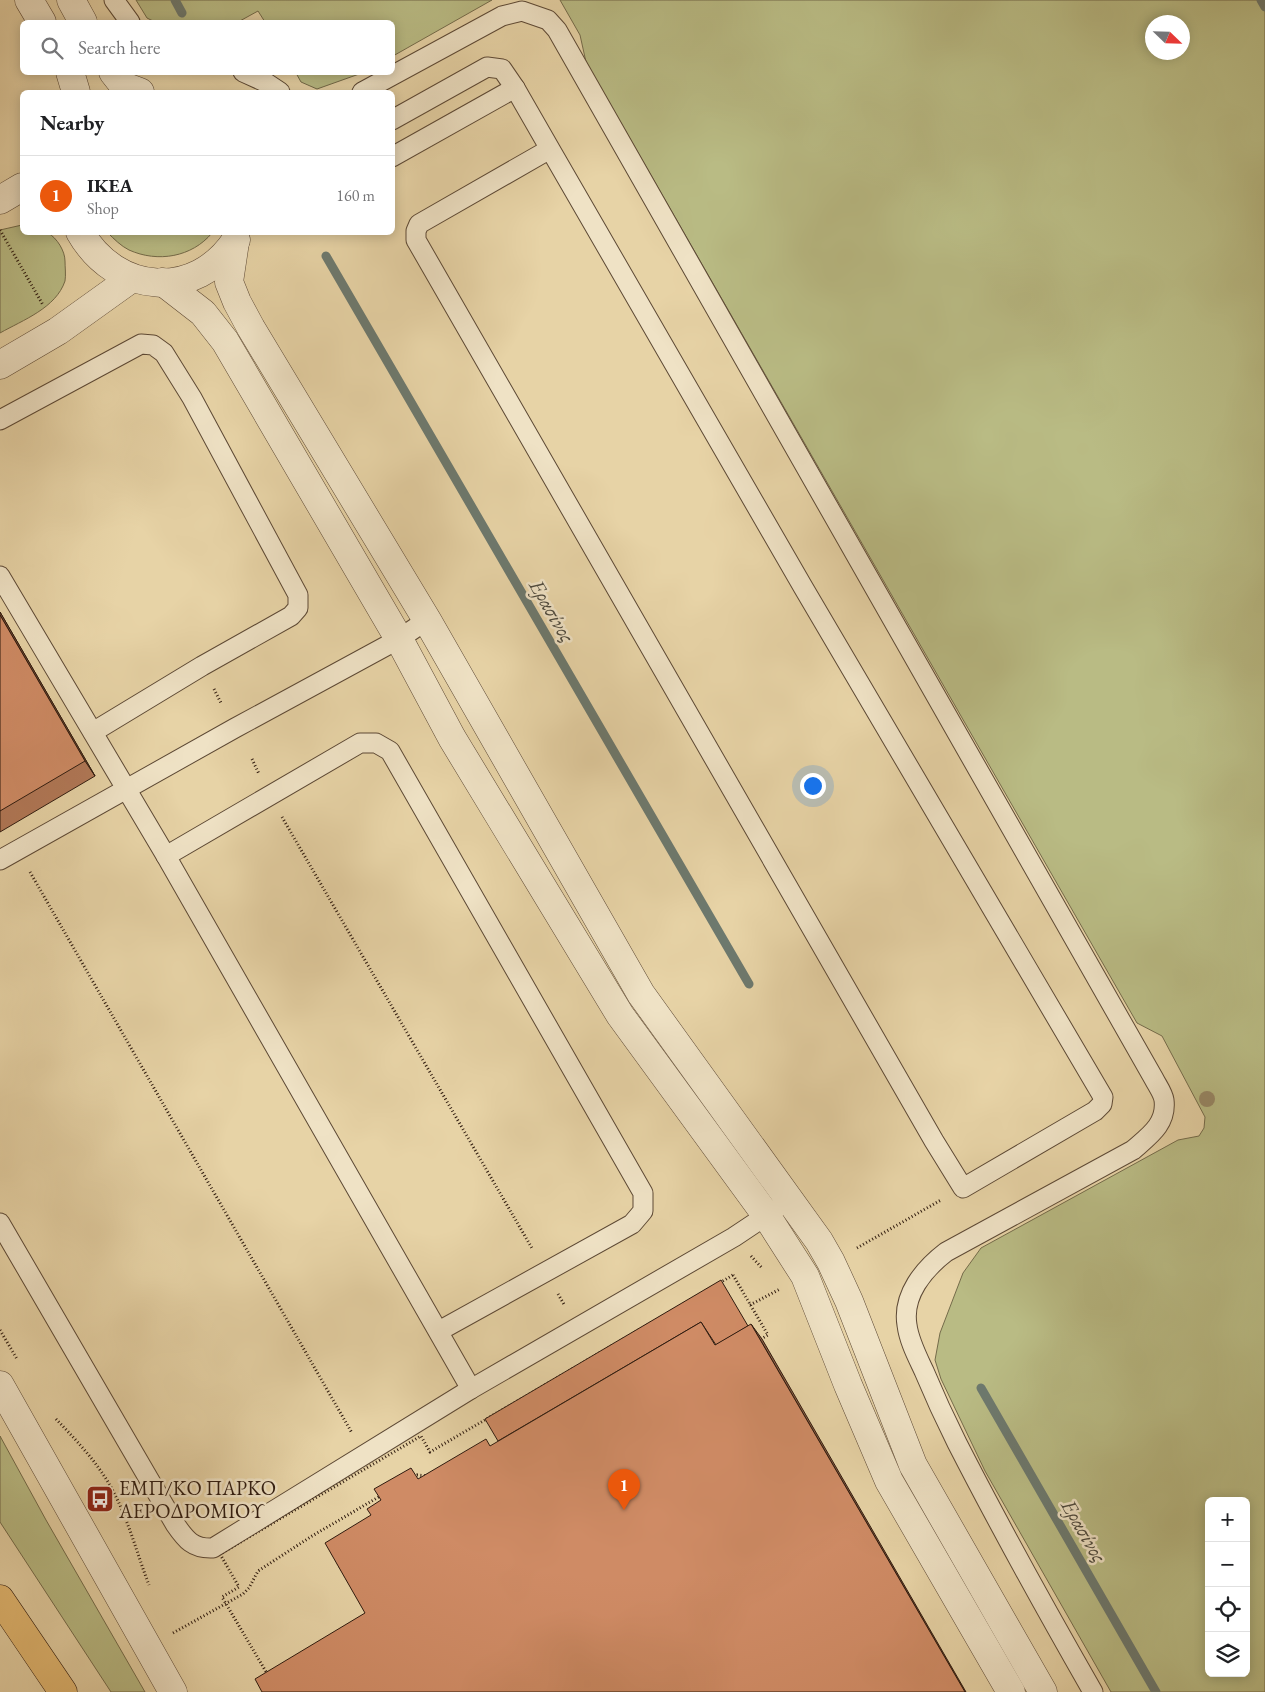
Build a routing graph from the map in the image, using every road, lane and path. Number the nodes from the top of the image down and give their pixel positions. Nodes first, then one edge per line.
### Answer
1 (29, 0) edge
2 (70, 0) edge
3 (114, 0) edge
4 (41, 20) edge
5 (82, 20) edge
6 (129, 20) edge
7 (395, 74) edge
8 (71, 75) edge
9 (115, 75) edge
10 (250, 75) edge
11 (393, 75) edge
12 (515, 88) junction
13 (75, 90) edge
14 (135, 90) edge
15 (277, 90) edge
16 (366, 90) edge
17 (395, 118) edge
18 (550, 149) junction
19 (395, 155) edge
20 (20, 188) edge
21 (0, 200) edge
22 (0, 229) edge
23 (82, 235) edge
24 (238, 237) edge
25 (132, 278) junction
26 (163, 282) junction
27 (45, 309) dead end
28 (0, 365) edge
29 (0, 420) edge
30 (0, 576) edge
31 (427, 620) junction
32 (399, 638) junction
33 (93, 732) junction
34 (252, 758) dead end
35 (262, 780) dead end
36 (126, 789) junction
37 (280, 814) dead end
38 (18, 850) junction
39 (166, 856) junction
40 (0, 860) edge
41 (963, 1188) junction
42 (789, 1200) junction
43 (766, 1215) junction
44 (0, 1223) edge
45 (533, 1250) dead end
46 (853, 1251) dead end
47 (786, 1285) dead end
48 (554, 1287) dead end
49 (750, 1305) junction
50 (568, 1309) dead end
51 (0, 1330) edge
52 (438, 1331) junction
53 (18, 1361) dead end
54 (0, 1385) edge
55 (470, 1389) junction
56 (53, 1416) dead end
57 (368, 1460) junction
58 (375, 1473) dead end
59 (432, 1478) edge
60 (409, 1480) edge
61 (387, 1493) edge
62 (152, 1592) dead end
63 (0, 1599) edge
64 (226, 1604) junction
65 (168, 1626) dead end
66 (63, 1692) edge
67 (173, 1692) edge
68 (1011, 1692) edge
69 (1043, 1692) edge
70 (1094, 1692) edge

1 - 4 street
2 - 5 street
3 - 6 lane
7 - 70 lane
8 - 13 street
9 - 14 street
10 - 15 lane
11 - 16 lane
12 - 17 lane
12 - 18 lane
12 - 19 lane
18 - 41 lane
18 - 41 lane
20 - 21 street
22 - 27 path
23 - 25 street
24 - 26 street
24 - 31 street
25 - 26 street
25 - 28 street
26 - 32 street
29 - 33 lane
30 - 33 lane
31 - 32 lane
31 - 42 street
32 - 36 lane
32 - 43 street
33 - 36 lane
34 - 35 path
36 - 38 lane
36 - 39 lane
37 - 45 path
38 - 40 lane
38 - 57 path
39 - 52 lane
39 - 52 lane
41 - 46 path
42 - 43 lane
42 - 69 street
43 - 55 lane
43 - 68 street
44 - 57 lane
47 - 49 path
48 - 50 path
49 - 57 path
49 - 64 path
51 - 53 path
52 - 55 lane
54 - 67 street
55 - 57 lane
56 - 62 path
57 - 58 path
57 - 64 path
59 - 60 path
61 - 64 path
63 - 66 highway
64 - 65 path

